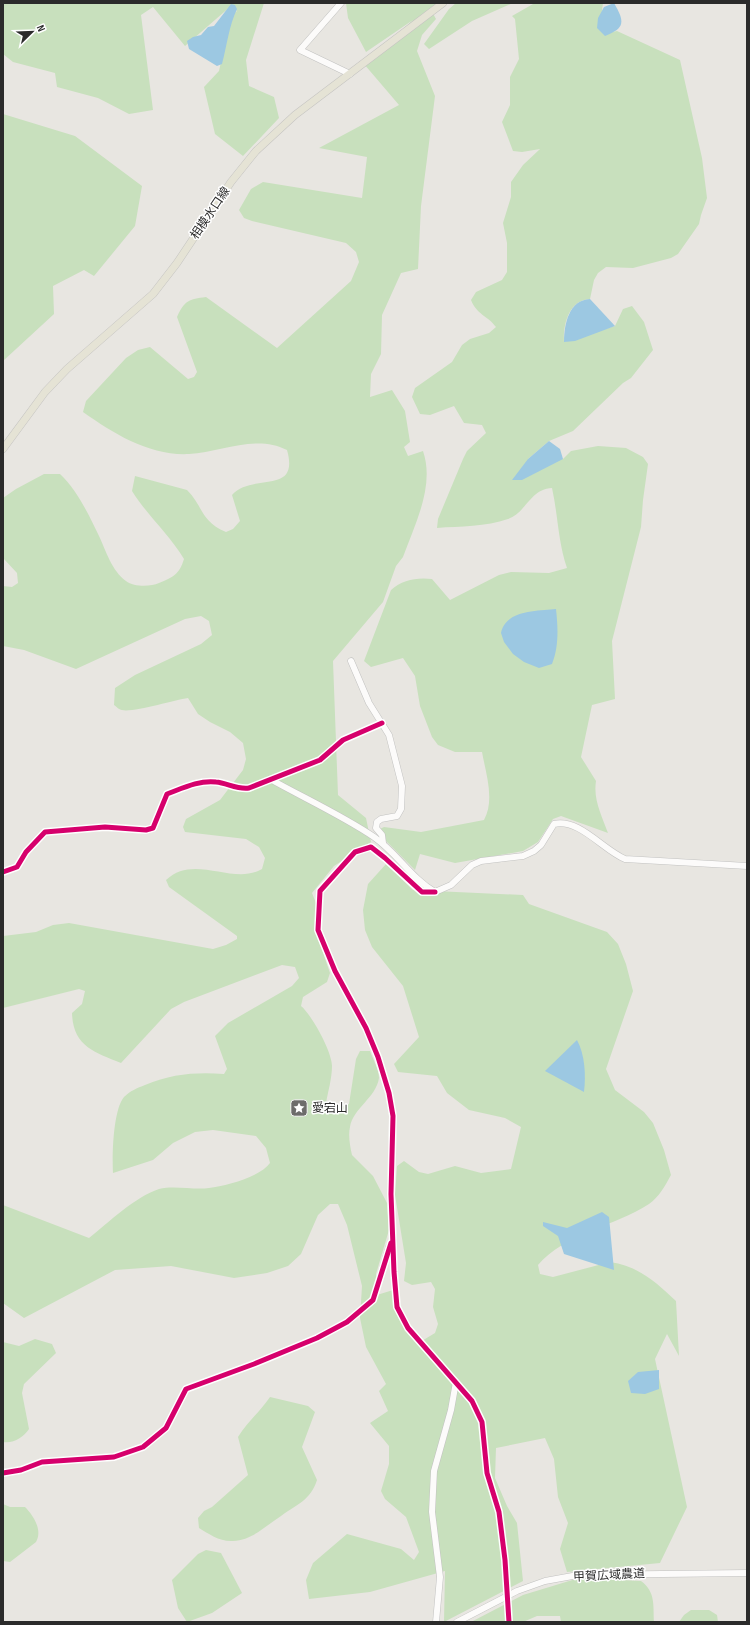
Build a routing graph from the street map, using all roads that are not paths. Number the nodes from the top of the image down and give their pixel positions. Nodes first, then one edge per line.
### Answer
1 (341, 3) edge
2 (443, 3) edge
3 (350, 74) junction
4 (3, 449) edge
5 (351, 661) dead end
6 (382, 723) junction
7 (270, 779) junction
8 (383, 843) junction
9 (747, 866) edge
10 (3, 872) edge
11 (435, 892) junction
12 (393, 1240) junction
13 (456, 1382) junction
14 (3, 1473) edge
15 (747, 1572) edge
16 (509, 1621) edge
17 (436, 1622) edge
18 (457, 1622) edge

1 - 3 street
2 - 3 main road, 相模水口線
3 - 4 main road, 相模水口線
5 - 6 street
6 - 7 street
6 - 8 street
7 - 8 street
7 - 10 street
8 - 11 street
9 - 11 street
11 - 12 street
12 - 13 street
12 - 14 street
13 - 16 street, bridge
13 - 17 street
15 - 18 street, 甲賀広域農道

